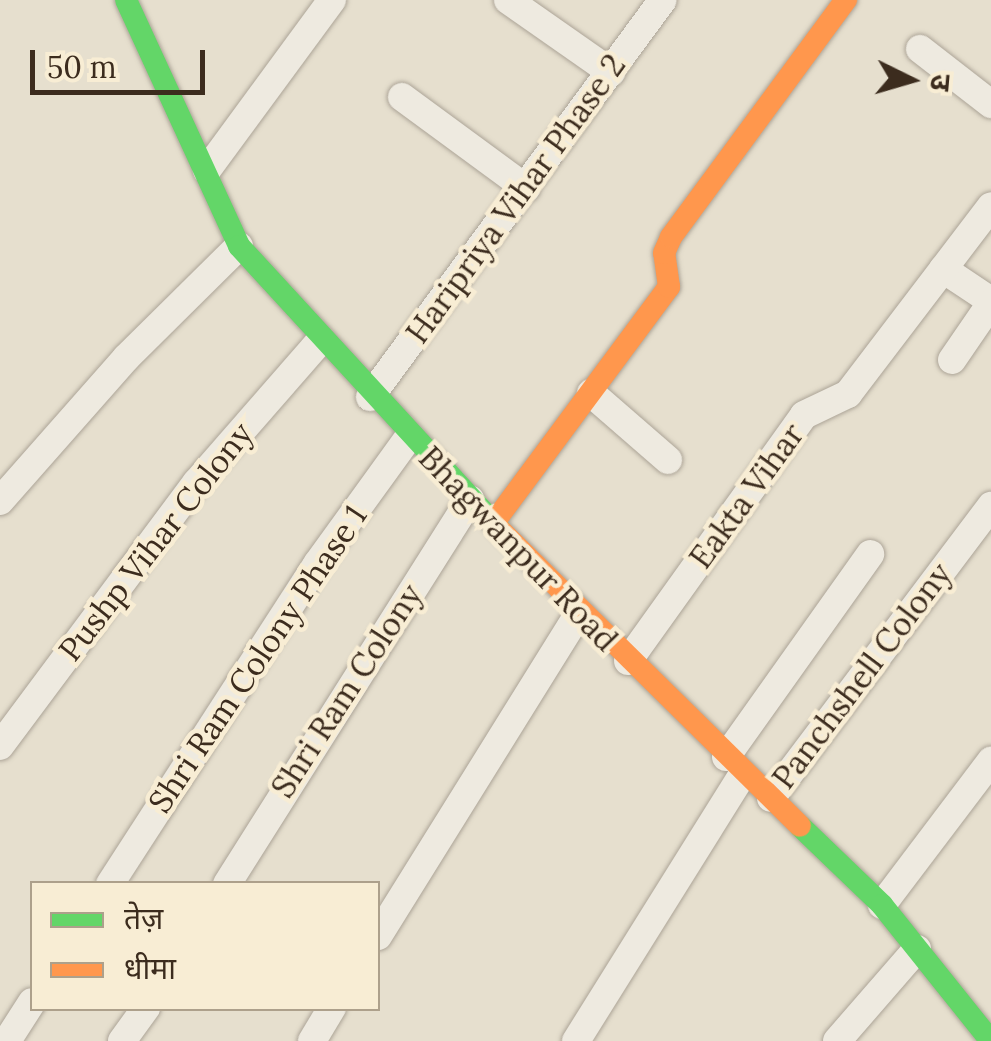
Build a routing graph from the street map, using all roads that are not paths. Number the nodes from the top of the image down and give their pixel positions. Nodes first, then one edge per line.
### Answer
1 (126, 0) edge
2 (332, 0) edge
3 (508, 0) edge
4 (663, 0) edge
5 (846, 0) edge
6 (920, 49) dead end
7 (611, 72) junction
8 (402, 98) dead end
9 (991, 104) edge
10 (207, 170) junction
11 (526, 188) junction
12 (991, 206) edge
13 (239, 246) junction
14 (943, 269) junction
15 (991, 302) edge
16 (319, 342) junction
17 (952, 360) dead end
18 (591, 392) junction
19 (370, 397) junction
20 (410, 437) junction
21 (668, 460) dead end
22 (470, 499) junction
23 (0, 502) edge
24 (991, 506) edge
25 (494, 521) junction
26 (870, 554) dead end
27 (579, 613) junction
28 (628, 661) junction
29 (0, 746) edge
30 (991, 761) edge
31 (734, 766) junction
32 (771, 798) junction
33 (112, 881) edge
34 (229, 881) edge
35 (882, 905) junction
36 (380, 933) edge
37 (917, 949) junction
38 (30, 1005) edge
39 (144, 1011) edge
40 (330, 1011) edge
41 (987, 1026) edge
42 (7, 1041) edge
43 (122, 1041) edge
44 (312, 1041) edge
45 (576, 1041) edge
46 (836, 1041) edge

1 - 10 street, Bhagwanpur Road
2 - 10 street
3 - 7 street
4 - 7 street, Haripriya Vihar Phase 2
5 - 18 street
6 - 9 street
7 - 11 street, Haripriya Vihar Phase 2
8 - 11 street
10 - 13 street, Bhagwanpur Road
11 - 19 street, Haripriya Vihar Phase 2
12 - 14 street, Eakta Vihar
13 - 16 street, Bhagwanpur Road
13 - 23 street
14 - 15 street
14 - 28 street, Eakta Vihar
15 - 17 street
16 - 19 street, Bhagwanpur Road
16 - 29 street, Pushp Vihar Colony
18 - 21 street
18 - 25 street
19 - 20 street, Bhagwanpur Road
20 - 22 street, Bhagwanpur Road
20 - 33 street, Shri Ram Colony Phase 1
22 - 25 street, Bhagwanpur Road
22 - 34 street, Shri Ram Colony
24 - 32 street, Panchshell Colony
25 - 27 street, Bhagwanpur Road
26 - 31 street
27 - 28 street, Bhagwanpur Road
27 - 36 street
28 - 31 street, Bhagwanpur Road
30 - 35 street
31 - 32 street, Bhagwanpur Road
31 - 45 street
32 - 35 street, Bhagwanpur Road
35 - 37 street, Bhagwanpur Road
37 - 41 street, Bhagwanpur Road
37 - 46 street
38 - 42 street
39 - 43 street
40 - 44 street

